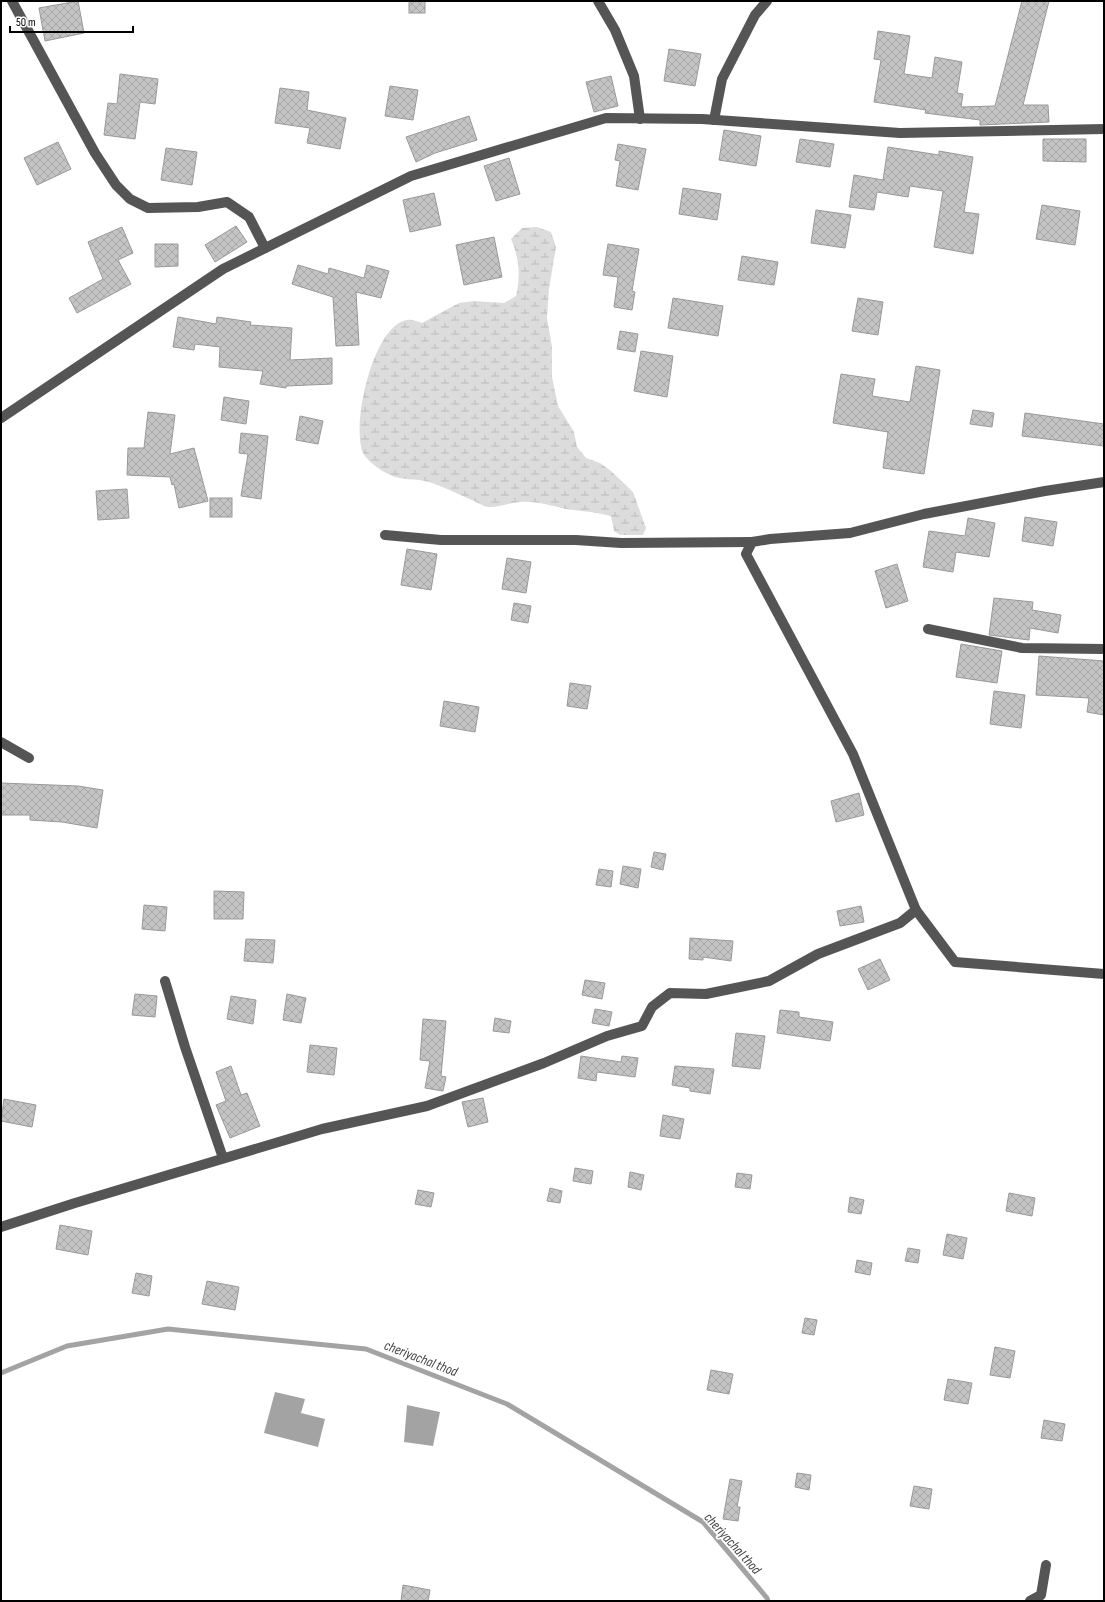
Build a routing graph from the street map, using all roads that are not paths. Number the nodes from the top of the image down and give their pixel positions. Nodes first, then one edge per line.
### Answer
1 (12, 1) edge
2 (598, 1) edge
3 (767, 1) edge
4 (640, 118) junction
5 (714, 120) junction
6 (1104, 129) edge
7 (265, 248) junction
8 (1, 418) edge
9 (1104, 482) edge
10 (385, 535) dead end
11 (752, 542) junction
12 (928, 630) dead end
13 (1104, 649) edge
14 (1, 742) edge
15 (29, 758) dead end
16 (916, 910) junction
17 (1104, 974) edge
18 (165, 981) dead end
19 (223, 1158) junction
20 (1, 1227) edge
21 (1046, 1565) dead end
22 (1030, 1601) edge

1 - 7 street
2 - 4 street
3 - 5 street
4 - 5 street
4 - 7 street
5 - 6 street
7 - 8 street
9 - 11 street
10 - 11 street
11 - 16 street
12 - 13 street
14 - 15 street
16 - 17 street
16 - 19 street
18 - 19 street
19 - 20 street
21 - 22 street

